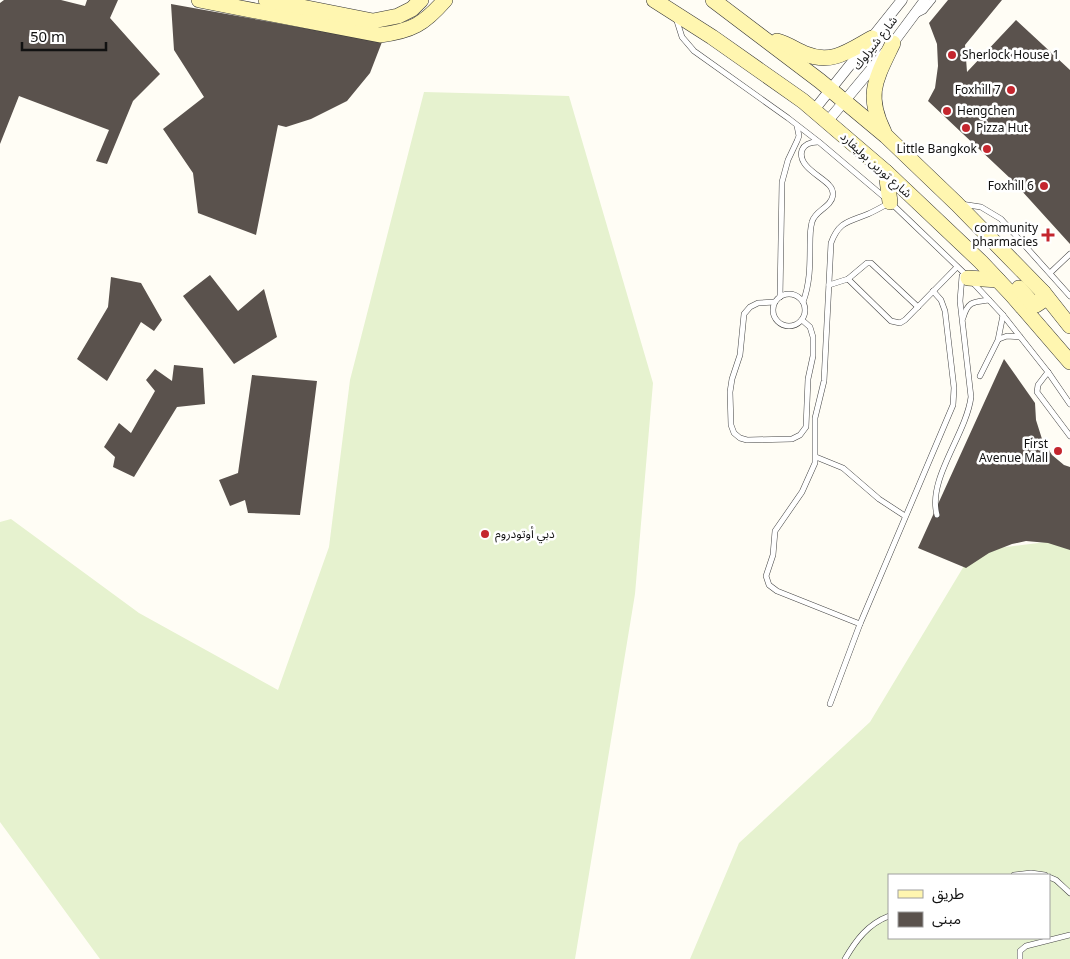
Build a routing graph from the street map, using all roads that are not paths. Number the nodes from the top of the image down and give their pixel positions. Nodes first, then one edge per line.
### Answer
1 (199, 0) edge
2 (266, 0) edge
3 (421, 0) edge
4 (445, 0) edge
5 (654, 0) edge
6 (713, 0) edge
7 (902, 0) edge
8 (925, 0) edge
9 (933, 0) edge
10 (675, 13) junction
11 (911, 17) junction
12 (872, 38) junction
13 (769, 42) junction
14 (893, 43) junction
15 (830, 90) junction
16 (844, 101) junction
17 (814, 110) junction
18 (827, 122) junction
19 (797, 125) junction
20 (886, 136) junction
21 (819, 142) junction
22 (791, 152) junction
23 (802, 157) junction
24 (886, 172) junction
25 (890, 202) junction
26 (957, 204) junction
27 (1070, 254) edge
28 (981, 262) junction
29 (962, 272) junction
30 (1050, 273) junction
31 (848, 279) junction
32 (998, 280) junction
33 (829, 285) junction
34 (933, 291) junction
35 (1043, 292) junction
36 (780, 296) junction
37 (1070, 296) edge
38 (989, 300) junction
39 (775, 302) junction
40 (803, 302) junction
41 (918, 307) junction
42 (1003, 315) junction
43 (802, 320) junction
44 (962, 320) junction
45 (1070, 326) edge
46 (1020, 337) junction
47 (998, 340) junction
48 (1070, 362) edge
49 (1048, 372) junction
50 (980, 376) dead end
51 (1070, 404) edge
52 (1070, 436) edge
53 (816, 457) junction
54 (937, 515) dead end
55 (905, 516) junction
56 (860, 624) junction
57 (830, 704) dead end
58 (1022, 874) edge
59 (1038, 874) edge
60 (1050, 877) edge
61 (1070, 893) edge
62 (888, 916) edge
63 (1070, 935) edge
64 (845, 959) edge
65 (1020, 959) edge

1 - 4 main road
2 - 3 main road
5 - 10 main road, شارع تورين بوليفارد
6 - 13 main road
7 - 12 street, شارع شيرلوك
8 - 11 street, شارع شيرلوك
9 - 11 lane
10 - 17 main road, شارع تورين بوليفارد
10 - 19 lane
11 - 14 street, شارع شيرلوك
12 - 13 main road
12 - 15 street, شارع شيرلوك
13 - 15 main road
14 - 16 street, شارع شيرلوك
14 - 20 main road
15 - 16 main road
15 - 17 street, شارع شيرلوك
16 - 18 street, شارع شيرلوك
16 - 20 main road
17 - 18 main road, شارع تورين بوليفارد
18 - 24 main road, شارع تورين بوليفارد
19 - 21 lane
19 - 22 lane
20 - 26 main road
21 - 23 lane
21 - 25 lane
22 - 23 lane
22 - 36 lane
23 - 40 lane
24 - 25 main road
24 - 28 main road, شارع تورين بوليفارد
25 - 29 lane
25 - 33 lane
26 - 30 lane
26 - 35 main road
27 - 30 lane
28 - 32 main road, شارع تورين بوليفارد
28 - 35 main road
29 - 32 main road
29 - 34 lane
29 - 38 lane
29 - 44 lane
30 - 37 lane
31 - 33 lane
31 - 41 lane
31 - 41 lane
32 - 48 main road, شارع تورين بوليفارد
33 - 53 lane
34 - 41 lane
34 - 55 lane
35 - 45 main road
36 - 39 lane
36 - 40 lane
38 - 42 lane
38 - 44 lane
39 - 43 lane
39 - 43 lane
40 - 43 lane
42 - 46 lane
42 - 47 lane
44 - 54 lane
46 - 47 lane
46 - 49 lane
47 - 50 lane
49 - 51 lane
49 - 52 lane
53 - 55 lane
53 - 56 lane
55 - 56 lane
56 - 57 lane
58 - 59 lane
60 - 61 lane
62 - 64 lane
63 - 65 lane

